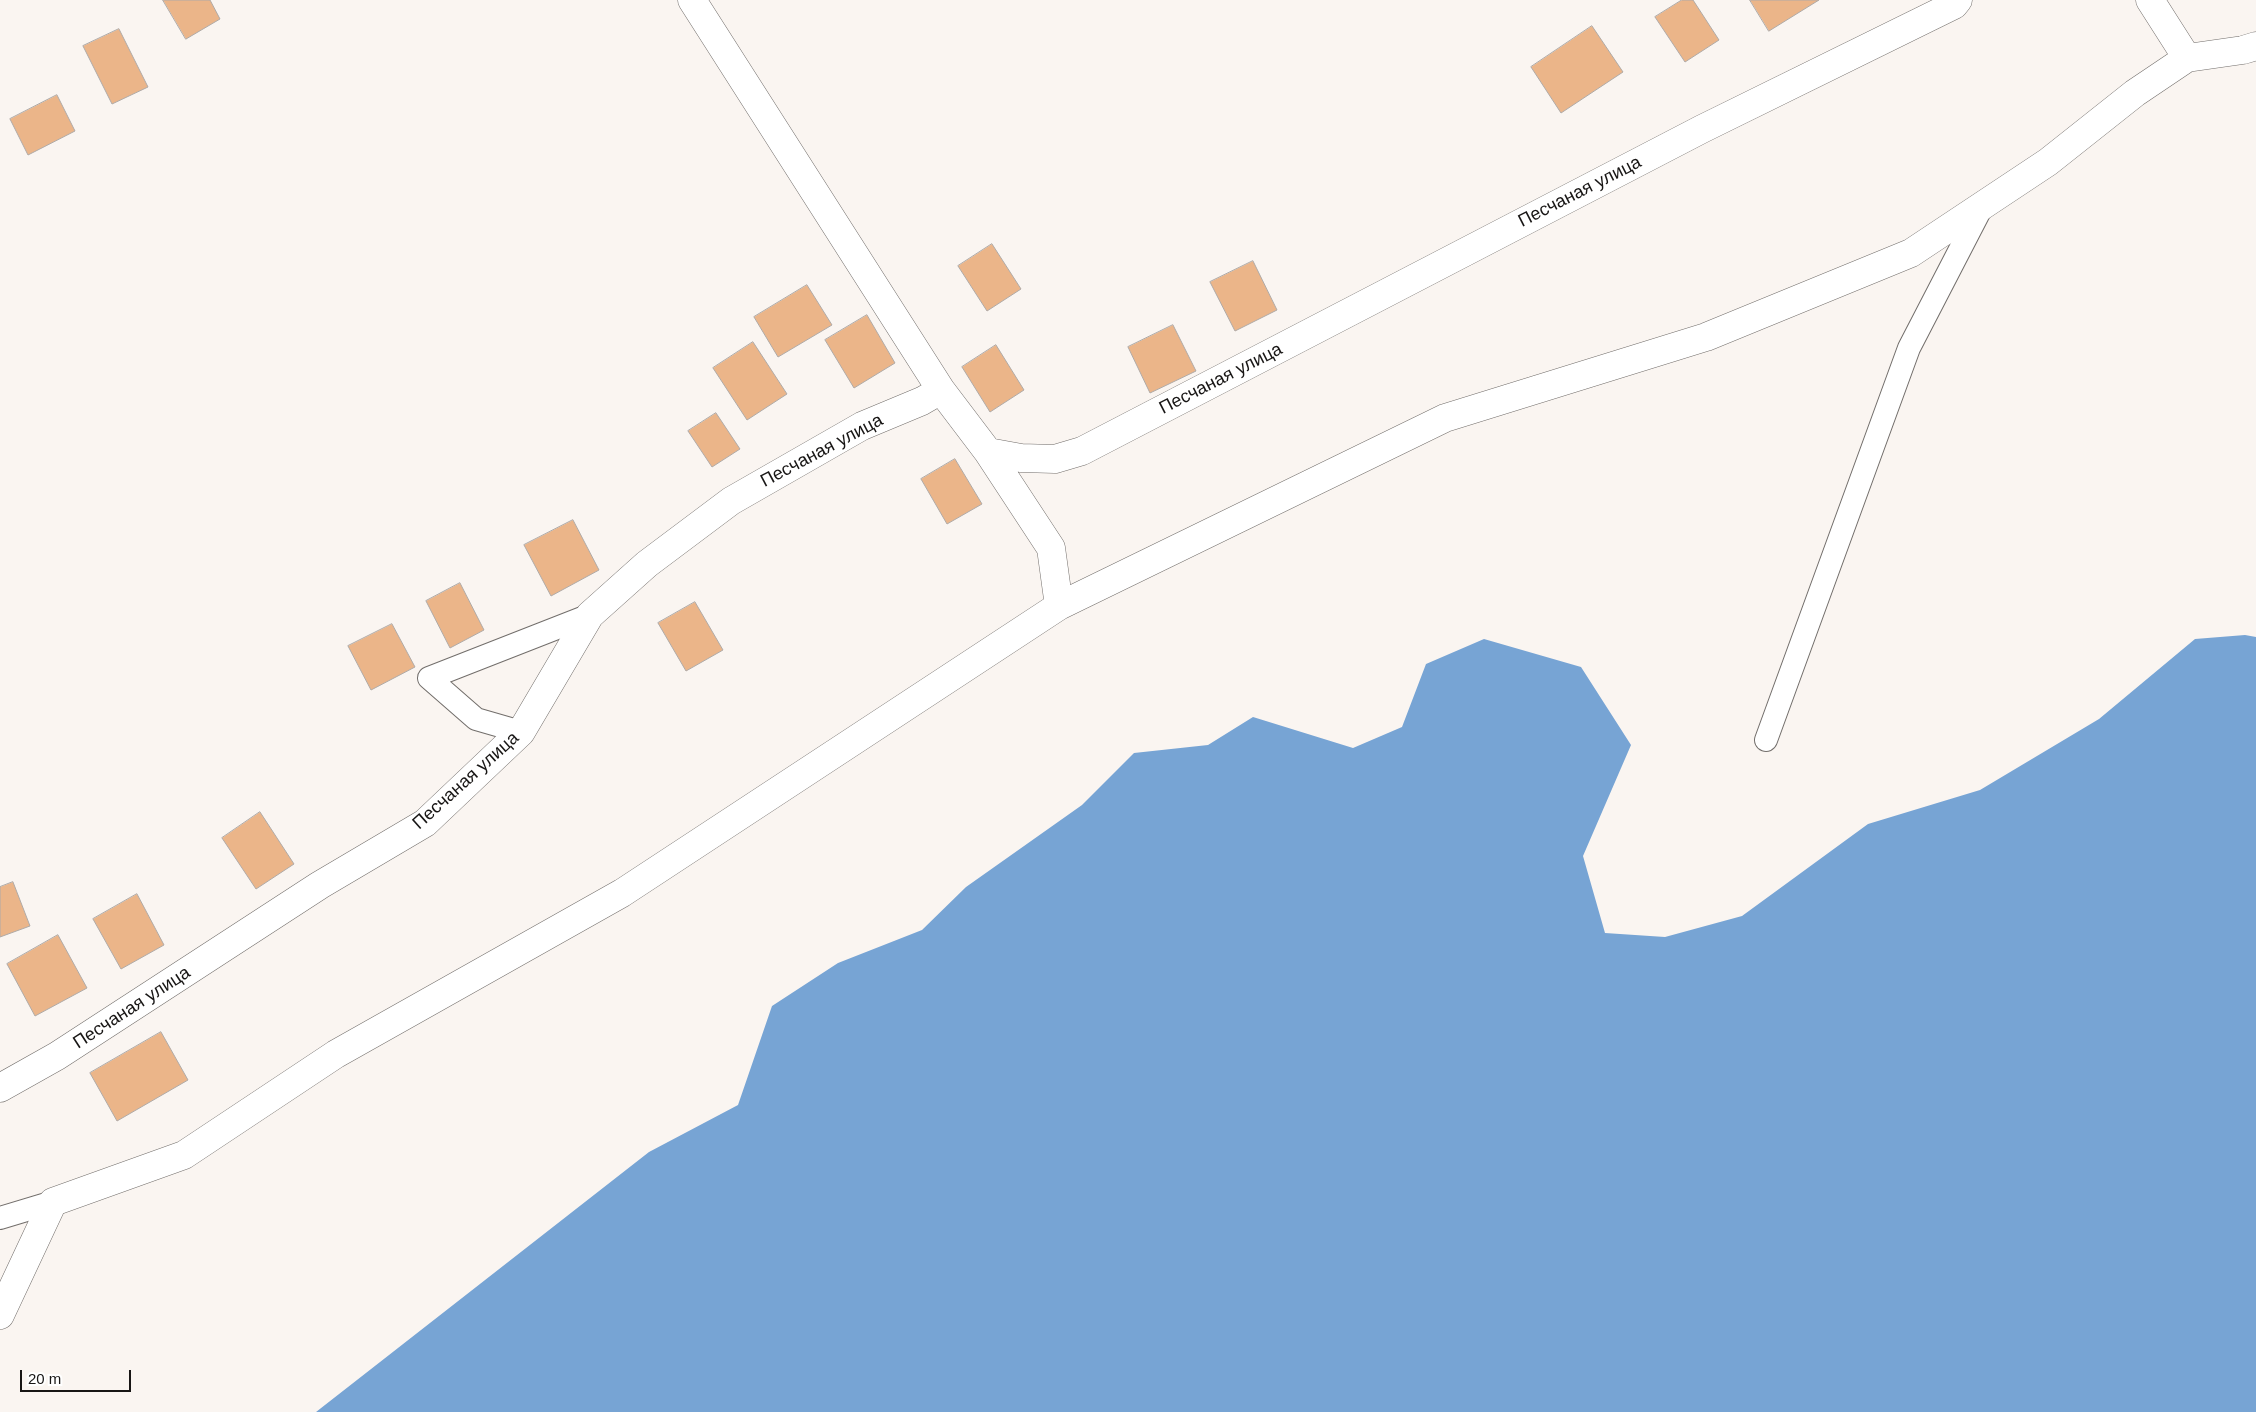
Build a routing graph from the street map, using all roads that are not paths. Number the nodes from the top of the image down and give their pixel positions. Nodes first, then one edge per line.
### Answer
1 (692, 0) edge
2 (1958, 0) edge
3 (2150, 0) edge
4 (2256, 46) edge
5 (2188, 58) junction
6 (1983, 205) junction
7 (941, 390) junction
8 (988, 452) junction
9 (1059, 606) junction
10 (590, 615) junction
11 (521, 732) junction
12 (1766, 740) dead end
13 (0, 1088) edge
14 (53, 1202) junction
15 (0, 1218) edge
16 (0, 1315) edge

1 - 7 street
2 - 8 street, Песчаная улица
3 - 5 street
4 - 5 street
5 - 6 street
6 - 9 street
6 - 12 lane
7 - 8 street
7 - 10 street, Песчаная улица
8 - 9 street
9 - 14 street
10 - 11 street, Песчаная улица
10 - 11 lane
11 - 13 street, Песчаная улица
14 - 15 lane
14 - 16 street

